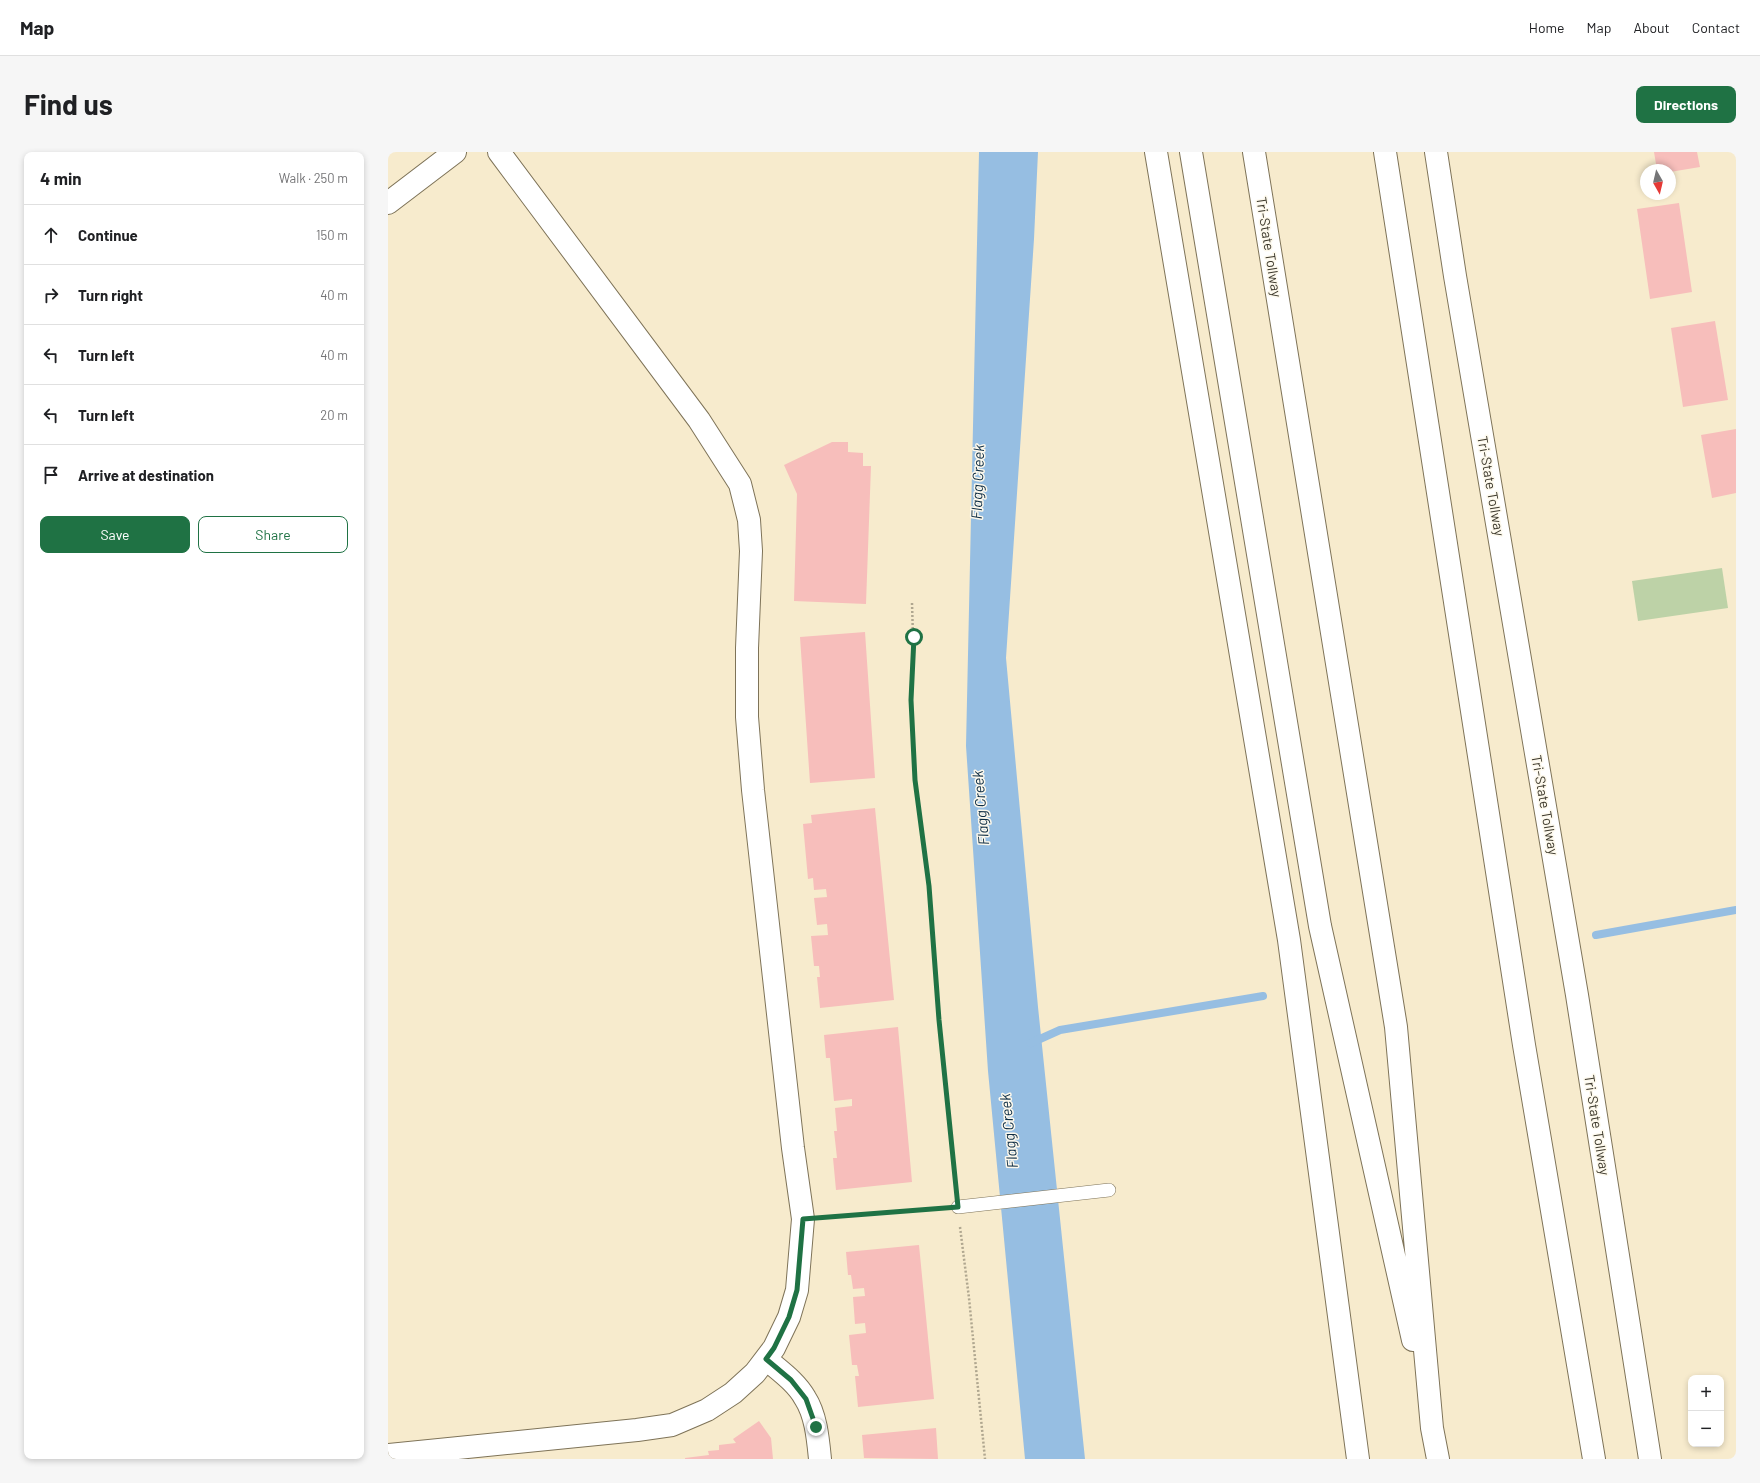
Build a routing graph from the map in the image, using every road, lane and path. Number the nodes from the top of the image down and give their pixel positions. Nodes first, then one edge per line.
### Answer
1 (455, 152) edge
2 (499, 152) edge
3 (1156, 152) edge
4 (1191, 152) edge
5 (1254, 152) edge
6 (1385, 152) edge
7 (1436, 152) edge
8 (388, 203) edge
9 (912, 604) dead end
10 (1109, 1190) dead end
11 (958, 1207) junction
12 (803, 1219) junction
13 (766, 1359) junction
14 (1432, 1428) junction
15 (388, 1455) edge
16 (820, 1459) edge
17 (984, 1459) edge
18 (1358, 1459) edge
19 (1438, 1459) edge
20 (1594, 1459) edge
21 (1650, 1459) edge

1 - 8 main road
2 - 12 main road
3 - 18 main road
4 - 14 main road
5 - 14 main road, Tri-State Tollway
6 - 20 main road
7 - 21 main road, Tri-State Tollway
9 - 11 path
10 - 11 lane
11 - 12 path
11 - 17 path
12 - 13 main road
13 - 15 main road
13 - 16 main road
14 - 19 main road, Tri-State Tollway

